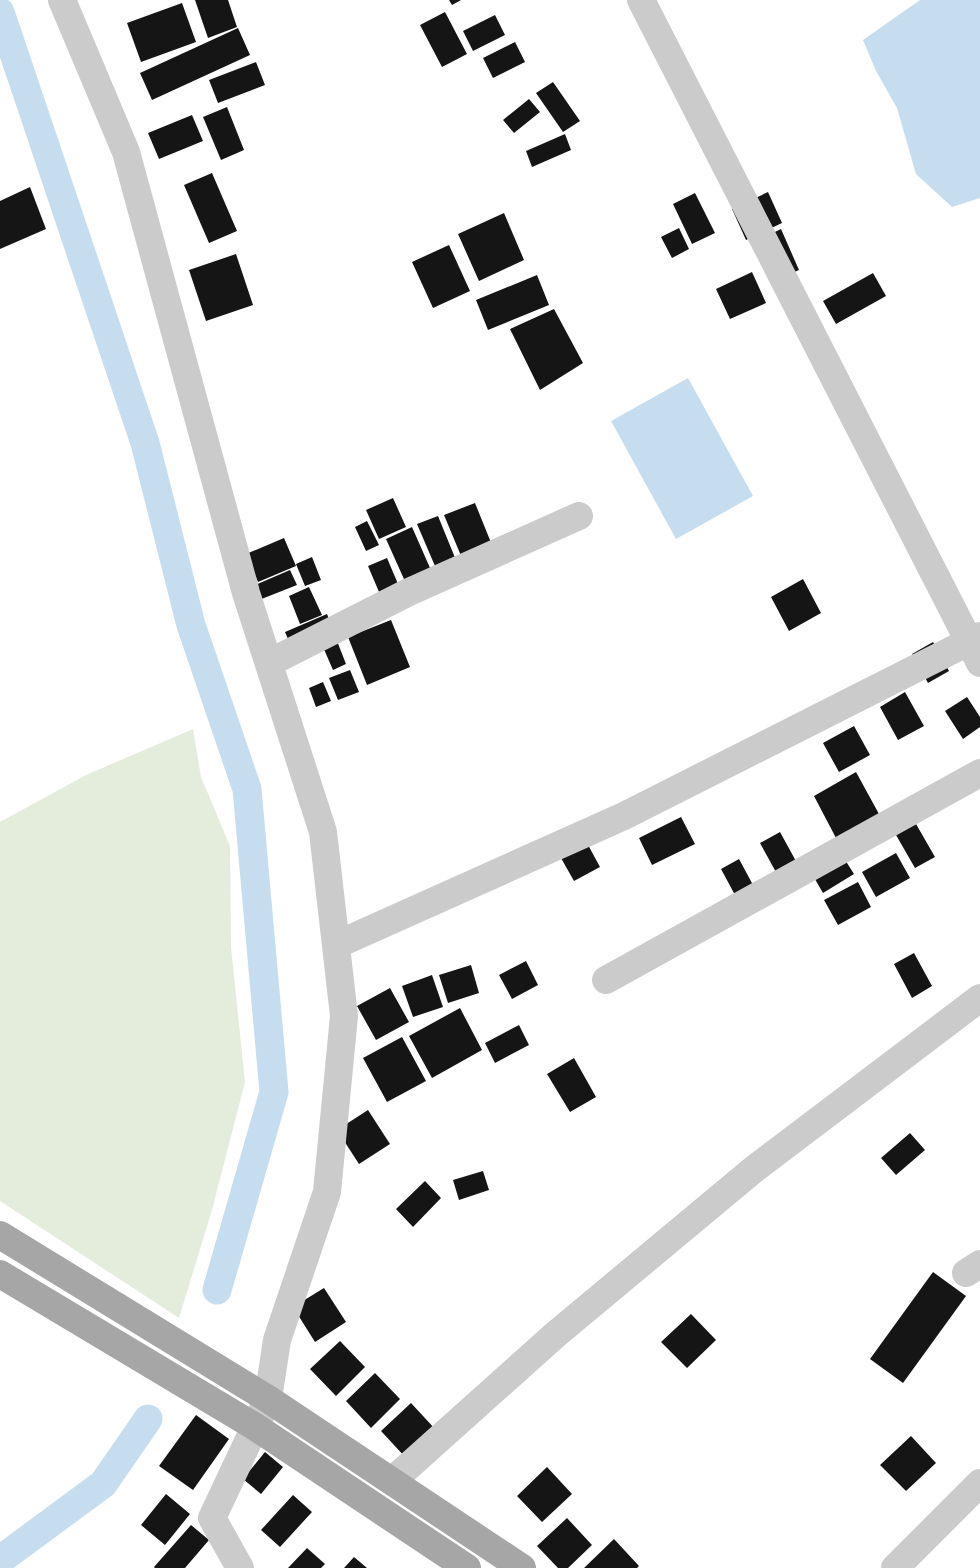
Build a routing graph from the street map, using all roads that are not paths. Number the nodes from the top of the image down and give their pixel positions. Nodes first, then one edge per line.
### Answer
1 (62, 0) edge
2 (641, 0) edge
3 (579, 516) dead end
4 (976, 647) edge
5 (269, 663) junction
6 (980, 773) edge
7 (336, 945) junction
8 (606, 980) dead end
9 (980, 998) edge
10 (0, 1235) edge
11 (0, 1274) edge
12 (268, 1398) junction
13 (254, 1426) junction
14 (392, 1481) junction
15 (980, 1483) edge
16 (240, 1568) edge
17 (467, 1568) edge
18 (522, 1568) edge
19 (895, 1568) edge

1 - 5 street
2 - 4 street
3 - 5 street
4 - 7 street
5 - 7 street
6 - 8 street
7 - 12 street
9 - 14 street
10 - 12 main road
11 - 13 main road
12 - 13 street
12 - 14 main road
13 - 16 street
13 - 17 main road
14 - 18 main road
15 - 19 street

